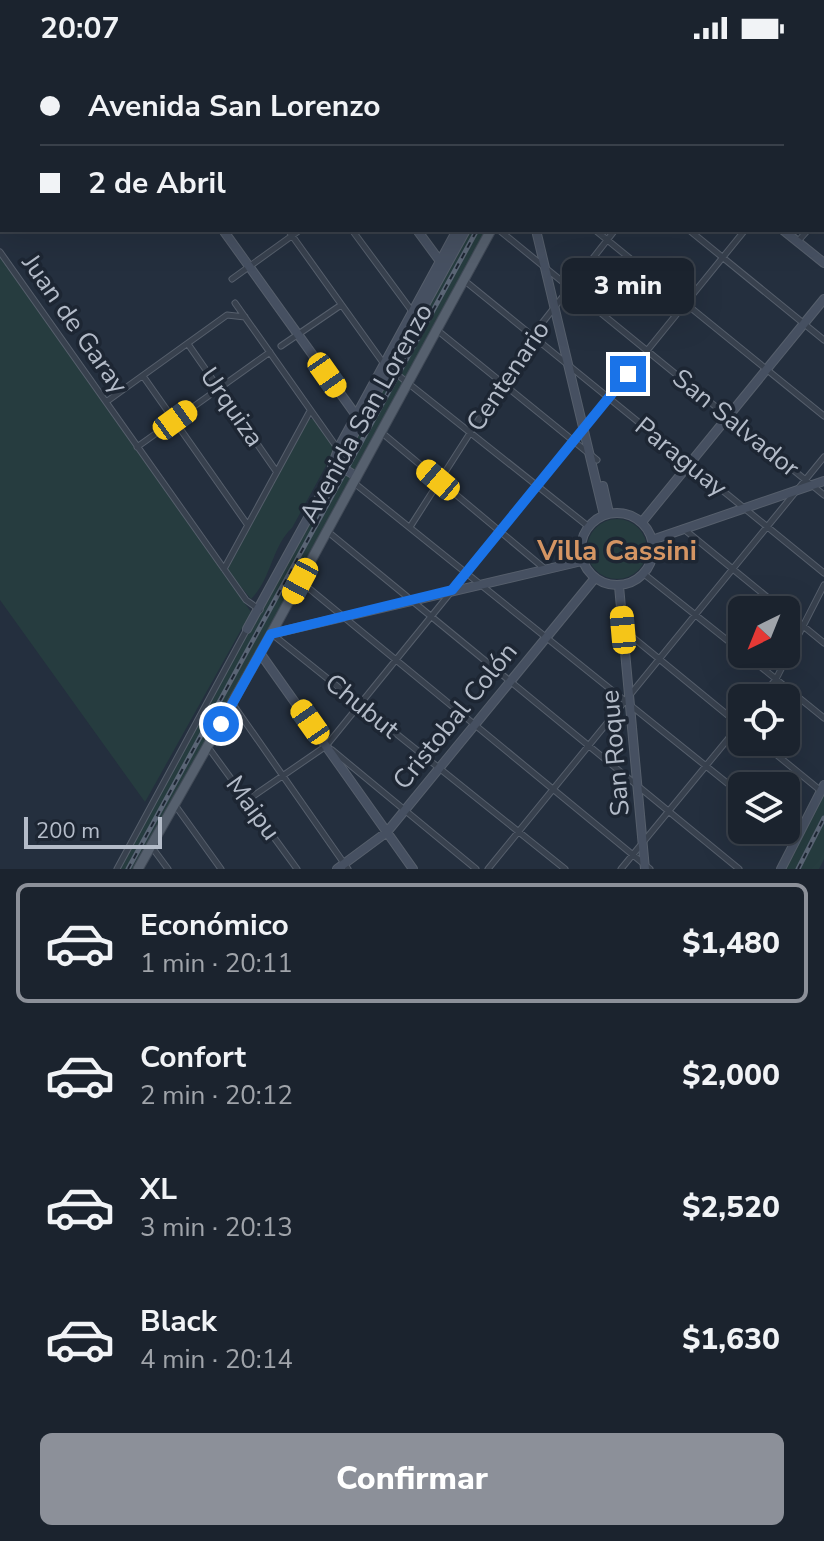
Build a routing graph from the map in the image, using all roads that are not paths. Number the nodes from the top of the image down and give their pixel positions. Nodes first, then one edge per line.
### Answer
1 (224, 232) edge
2 (353, 232) edge
3 (419, 232) edge
4 (456, 232) edge
5 (465, 232) edge
6 (490, 232) edge
7 (501, 232) edge
8 (539, 232) edge
9 (597, 232) edge
10 (613, 232) edge
11 (692, 232) edge
12 (743, 232) edge
13 (786, 232) edge
14 (806, 232) edge
15 (290, 233) edge
16 (607, 240) junction
17 (798, 242) junction
18 (0, 252) edge
19 (723, 257) junction
20 (824, 263) edge
21 (443, 264) junction
22 (249, 267) junction
23 (549, 271) junction
24 (232, 279) dead end
25 (464, 280) junction
26 (570, 288) junction
27 (824, 299) edge
28 (235, 303) dead end
29 (557, 304) junction
30 (685, 304) junction
31 (341, 305) junction
32 (415, 315) junction
33 (246, 317) junction
34 (804, 323) junction
35 (437, 329) junction
36 (297, 334) junction
37 (532, 336) junction
38 (824, 340) edge
39 (188, 344) junction
40 (281, 346) dead end
41 (647, 351) junction
42 (270, 352) junction
43 (387, 367) junction
44 (572, 368) junction
45 (766, 369) junction
46 (143, 376) junction
47 (408, 382) junction
48 (501, 382) junction
49 (219, 389) junction
50 (609, 398) junction
51 (106, 402) junction
52 (310, 411) junction
53 (728, 416) junction
54 (824, 416) edge
55 (358, 418) junction
56 (175, 420) junction
57 (586, 426) junction
58 (469, 431) junction
59 (380, 432) junction
60 (574, 441) junction
61 (137, 447) junction
62 (341, 451) junction
63 (594, 457) junction
64 (824, 457) edge
65 (689, 463) junction
66 (336, 464) junction
67 (277, 471) junction
68 (354, 479) junction
69 (438, 480) junction
70 (824, 481) edge
71 (809, 483) junction
72 (537, 486) junction
73 (797, 490) junction
74 (824, 495) edge
75 (745, 508) junction
76 (607, 514) junction
77 (642, 522) junction
78 (247, 524) junction
79 (410, 527) junction
80 (589, 527) junction
81 (767, 527) junction
82 (683, 529) junction
83 (327, 531) junction
84 (500, 532) junction
85 (652, 540) junction
86 (582, 561) junction
87 (224, 569) junction
88 (733, 569) junction
89 (546, 570) junction
90 (467, 573) junction
91 (824, 573) edge
92 (644, 574) junction
93 (595, 578) junction
94 (300, 581) junction
95 (480, 584) junction
96 (824, 585) edge
97 (619, 586) junction
98 (452, 590) junction
99 (766, 596) edge
100 (412, 599) junction
101 (258, 608) junction
102 (696, 615) junction
103 (432, 616) junction
104 (343, 618) junction
105 (800, 623) edge
106 (804, 626) junction
107 (247, 629) joint
108 (623, 630) junction
109 (271, 634) junction
110 (546, 637) junction
111 (728, 641) edge
112 (824, 643) edge
113 (260, 653) junction
114 (660, 659) junction
115 (396, 661) junction
116 (762, 668) edge
117 (776, 679) junction
118 (511, 680) junction
119 (772, 684) edge
120 (628, 701) junction
121 (232, 703) junction
122 (360, 705) junction
123 (728, 714) edge
124 (824, 718) edge
125 (474, 725) junction
126 (728, 740) edge
127 (326, 746) junction
128 (208, 747) junction
129 (588, 748) junction
130 (780, 756) edge
131 (706, 766) junction
132 (438, 768) junction
133 (283, 775) junction
134 (728, 784) edge
135 (637, 786) junction
136 (822, 788) edge
137 (554, 789) junction
138 (249, 799) junction
139 (175, 805) junction
140 (405, 808) junction
141 (669, 812) junction
142 (518, 831) junction
143 (800, 831) edge
144 (387, 832) junction
145 (643, 844) junction
146 (794, 844) edge
147 (151, 846) junction
148 (633, 853) junction
149 (343, 867) edge
150 (647, 867) edge
151 (117, 869) edge
152 (138, 869) edge
153 (168, 869) edge
154 (221, 869) edge
155 (297, 869) edge
156 (413, 869) edge
157 (476, 869) edge
158 (488, 869) edge
159 (565, 869) edge
160 (621, 869) edge
161 (739, 869) edge
162 (781, 869) edge

1 - 22 street
2 - 32 street
3 - 21 street
4 - 21 street
5 - 21 street
6 - 25 main road, Avenida San Lorenzo
7 - 23 street, San Salvador
8 - 23 street
9 - 16 street
10 - 16 street, Centenario
11 - 19 street
12 - 19 street
13 - 17 street
14 - 17 street
15 - 22 street
15 - 31 street
16 - 26 street, Centenario
16 - 30 street
17 - 20 street
18 - 51 street, Juan de Garay
19 - 30 street
19 - 34 street
21 - 32 street
22 - 24 street
22 - 36 street
23 - 26 street, San Salvador
23 - 29 street
25 - 35 main road, Avenida San Lorenzo
25 - 37 street, Paraguay
26 - 29 street, Centenario
26 - 41 street, San Salvador
27 - 34 street
28 - 33 street
29 - 37 street, Centenario
29 - 44 street
30 - 41 street
30 - 45 street
31 - 36 street
31 - 43 street
32 - 43 street
33 - 39 street
33 - 42 street
34 - 38 street
34 - 45 street
35 - 47 main road, Avenida San Lorenzo
35 - 48 street
36 - 40 street
36 - 55 street
37 - 44 street, Paraguay
37 - 48 street, Centenario
39 - 46 street
39 - 49 street, Urquiza
41 - 50 street
41 - 53 street, San Salvador
42 - 49 street
42 - 52 street
43 - 47 street
43 - 55 street
44 - 50 street, Paraguay
44 - 57 street
45 - 53 street
45 - 54 street
46 - 51 street
46 - 56 street
47 - 58 street
47 - 59 main road, Avenida San Lorenzo
48 - 58 street, Centenario
48 - 60 street
49 - 56 street
49 - 67 street, Urquiza
50 - 57 street
50 - 65 street, Paraguay
51 - 61 street, Juan de Garay
52 - 62 street
52 - 67 street
53 - 65 street
53 - 71 street, San Salvador
55 - 62 street
56 - 61 street
56 - 78 street
57 - 60 street
57 - 63 street
58 - 69 street, Centenario
58 - 72 street
59 - 68 main road, Avenida San Lorenzo
59 - 69 street
60 - 63 street
60 - 72 street
61 - 87 street, Juan de Garay
62 - 66 street
63 - 76 street
64 - 71 street
65 - 75 street, Paraguay
65 - 77 street
66 - 68 street
66 - 101 street
67 - 78 street
68 - 79 street
68 - 83 main road, Avenida San Lorenzo
69 - 79 street, Centenario
69 - 84 street
70 - 71 street
71 - 73 street
71 - 74 street, San Salvador
72 - 80 street
72 - 84 street
73 - 75 street
73 - 81 street
75 - 81 street, Paraguay
75 - 82 street
76 - 77 street
76 - 80 street
77 - 85 street
78 - 87 street
79 - 90 street
80 - 86 street
81 - 88 street
81 - 91 street, Paraguay
82 - 85 street
82 - 88 street
83 - 94 main road, Avenida San Lorenzo
83 - 100 street
84 - 89 street
84 - 90 street
85 - 92 street
86 - 89 street
86 - 93 street
87 - 101 street, Juan de Garay
88 - 99 street
88 - 102 street
89 - 95 street
90 - 95 street
90 - 98 street
92 - 97 street
92 - 102 street
93 - 97 street
93 - 110 street, Cristobal Colón
94 - 104 street
94 - 109 main road, Avenida San Lorenzo
95 - 98 street
95 - 110 street
96 - 106 street
97 - 108 street, San Roque
98 - 100 street
98 - 103 street
100 - 103 street
100 - 104 street
101 - 107 street
102 - 111 street
102 - 114 street
103 - 115 street
103 - 118 street
104 - 109 street
104 - 115 street
105 - 106 street
106 - 112 street
106 - 117 street
107 - 151 street
108 - 114 street
108 - 120 street, San Roque
109 - 113 main road, Avenida San Lorenzo
109 - 122 street, Chubut
110 - 118 street, Cristobal Colón
110 - 120 street
113 - 121 main road, Avenida San Lorenzo
113 - 127 street
114 - 120 street
114 - 123 street
115 - 122 street
115 - 125 street
116 - 117 street
117 - 119 street
117 - 124 street
118 - 125 street, Cristobal Colón
118 - 129 street
120 - 129 street
120 - 131 street
120 - 135 street, San Roque
121 - 128 main road, Avenida San Lorenzo
121 - 133 street
122 - 127 street
122 - 132 street, Chubut
125 - 132 street, Cristobal Colón
125 - 137 street
126 - 131 street
127 - 133 street
127 - 140 street
127 - 144 street
128 - 138 street, Maipu
128 - 139 main road, Avenida San Lorenzo
129 - 135 street
129 - 137 street
130 - 136 street
131 - 134 street
131 - 141 street
132 - 140 street, Cristobal Colón
132 - 142 street, Chubut
133 - 138 street
133 - 149 street
135 - 141 street
135 - 145 street, San Roque
136 - 143 street
137 - 142 street
137 - 148 street
138 - 155 street, Maipu
139 - 147 main road, Avenida San Lorenzo
139 - 154 street
140 - 144 street, Cristobal Colón
140 - 157 street
141 - 145 street
141 - 161 street
142 - 158 street
142 - 159 street, Chubut
144 - 149 street, Cristobal Colón
144 - 156 street
145 - 148 street
145 - 150 street, San Roque
146 - 162 street
147 - 152 main road, Avenida San Lorenzo
147 - 153 street
148 - 150 street
148 - 160 street

